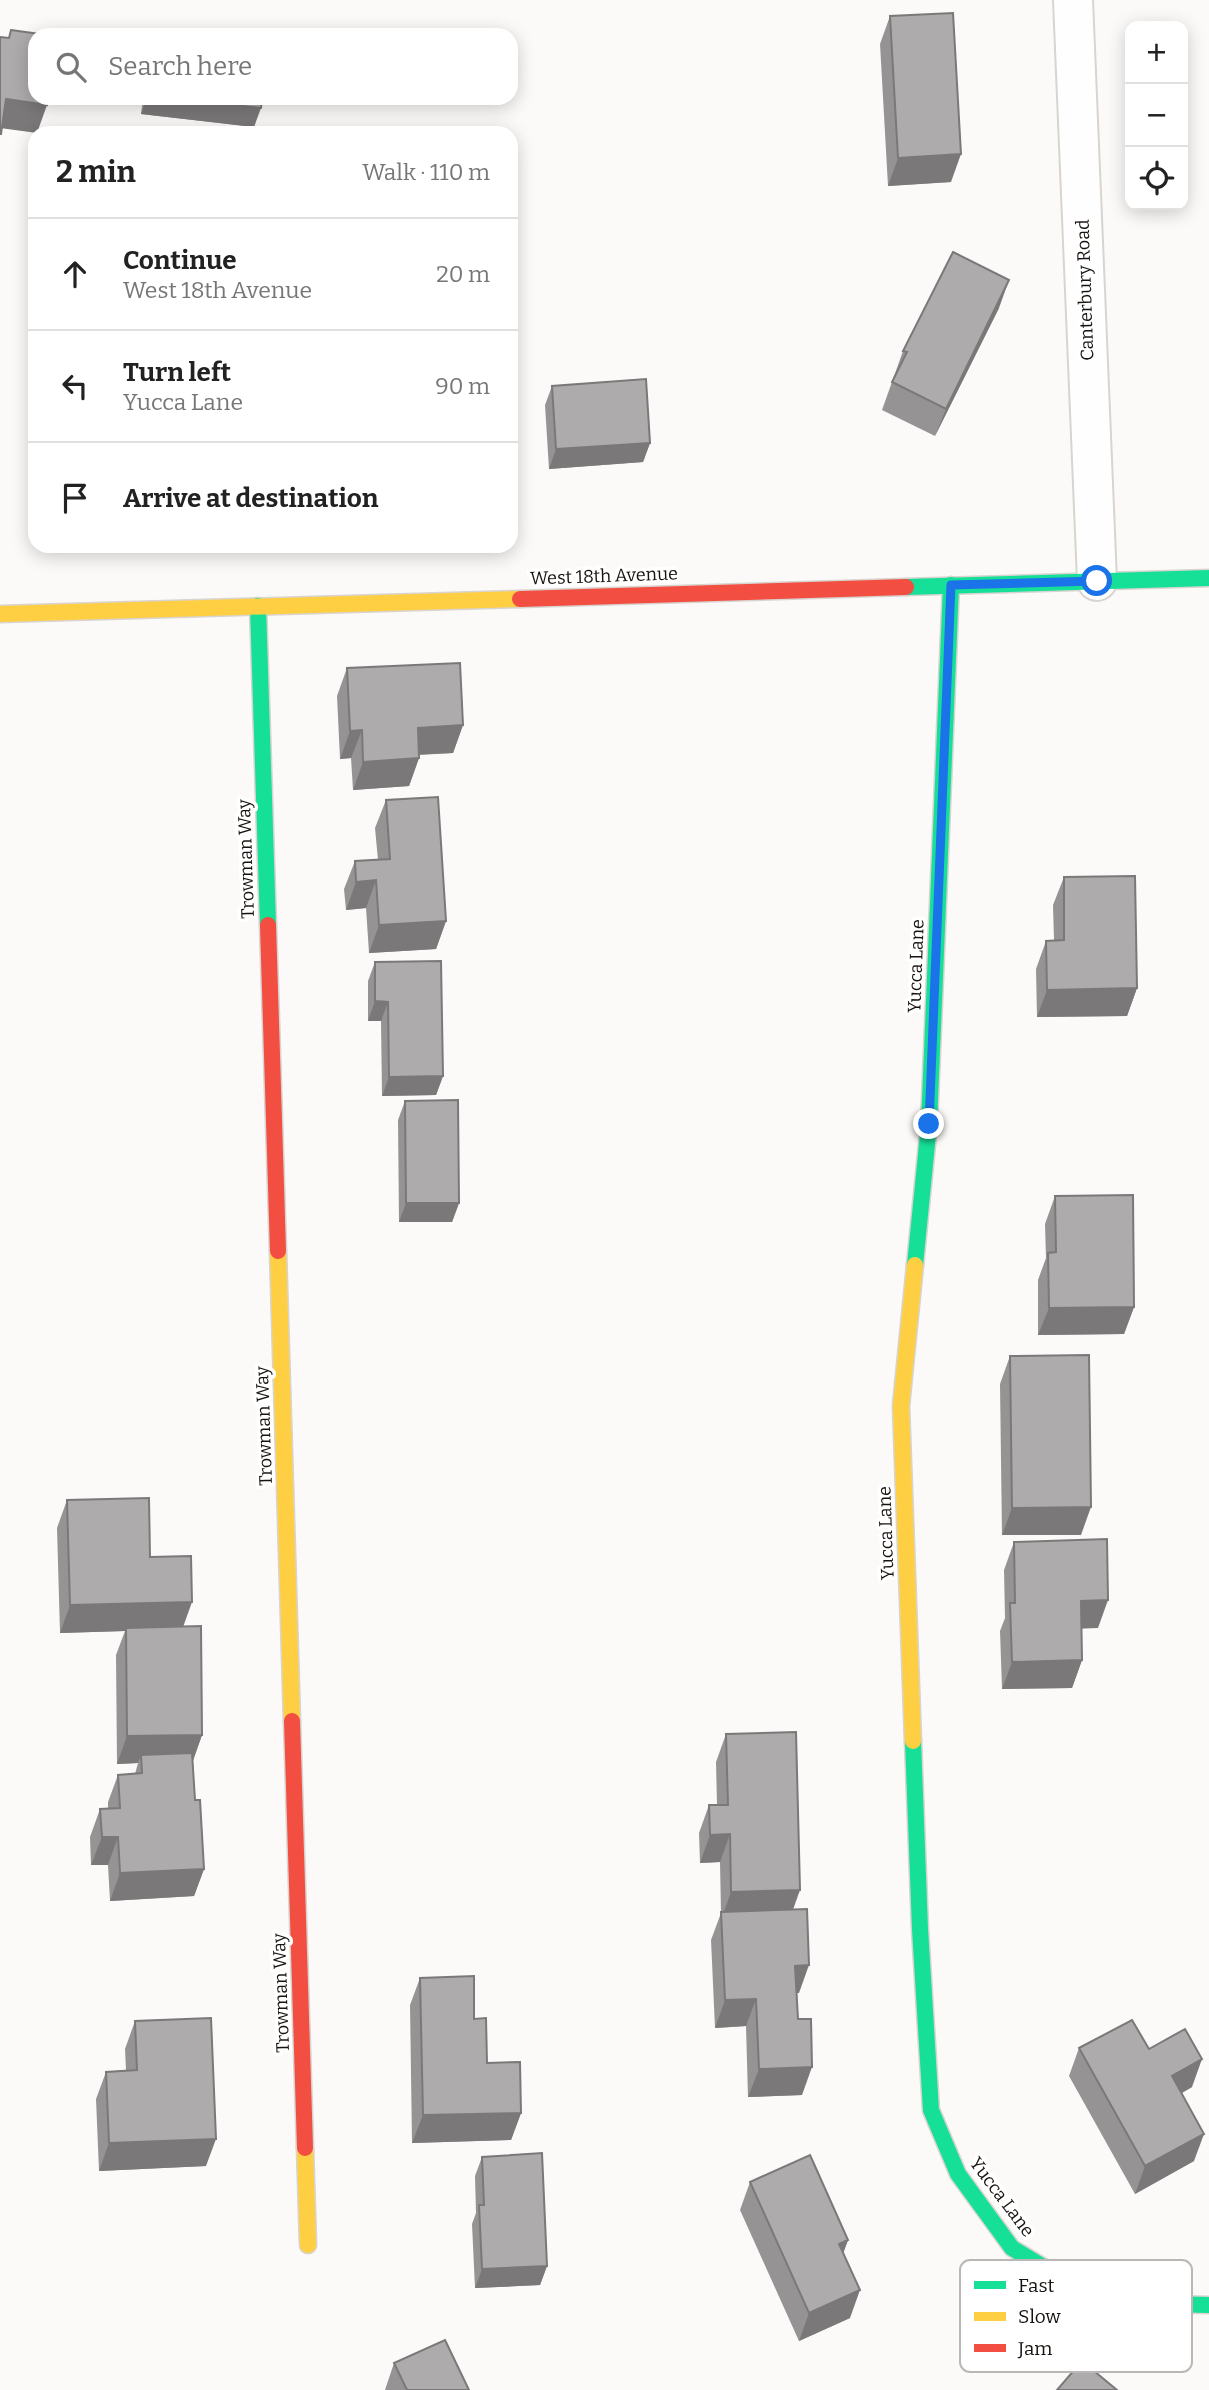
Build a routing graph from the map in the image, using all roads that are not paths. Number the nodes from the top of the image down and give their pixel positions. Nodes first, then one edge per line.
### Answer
1 (1073, 0) edge
2 (1209, 578) edge
3 (1097, 581) junction
4 (951, 585) junction
5 (258, 606) junction
6 (0, 614) edge
7 (309, 2245) dead end
8 (1032, 2260) edge

1 - 3 street, Canterbury Road
2 - 3 street, West 18th Avenue
3 - 4 street, West 18th Avenue
4 - 5 street, West 18th Avenue
4 - 8 street, Yucca Lane
5 - 6 street, West 18th Avenue
5 - 7 street, Trowman Way

